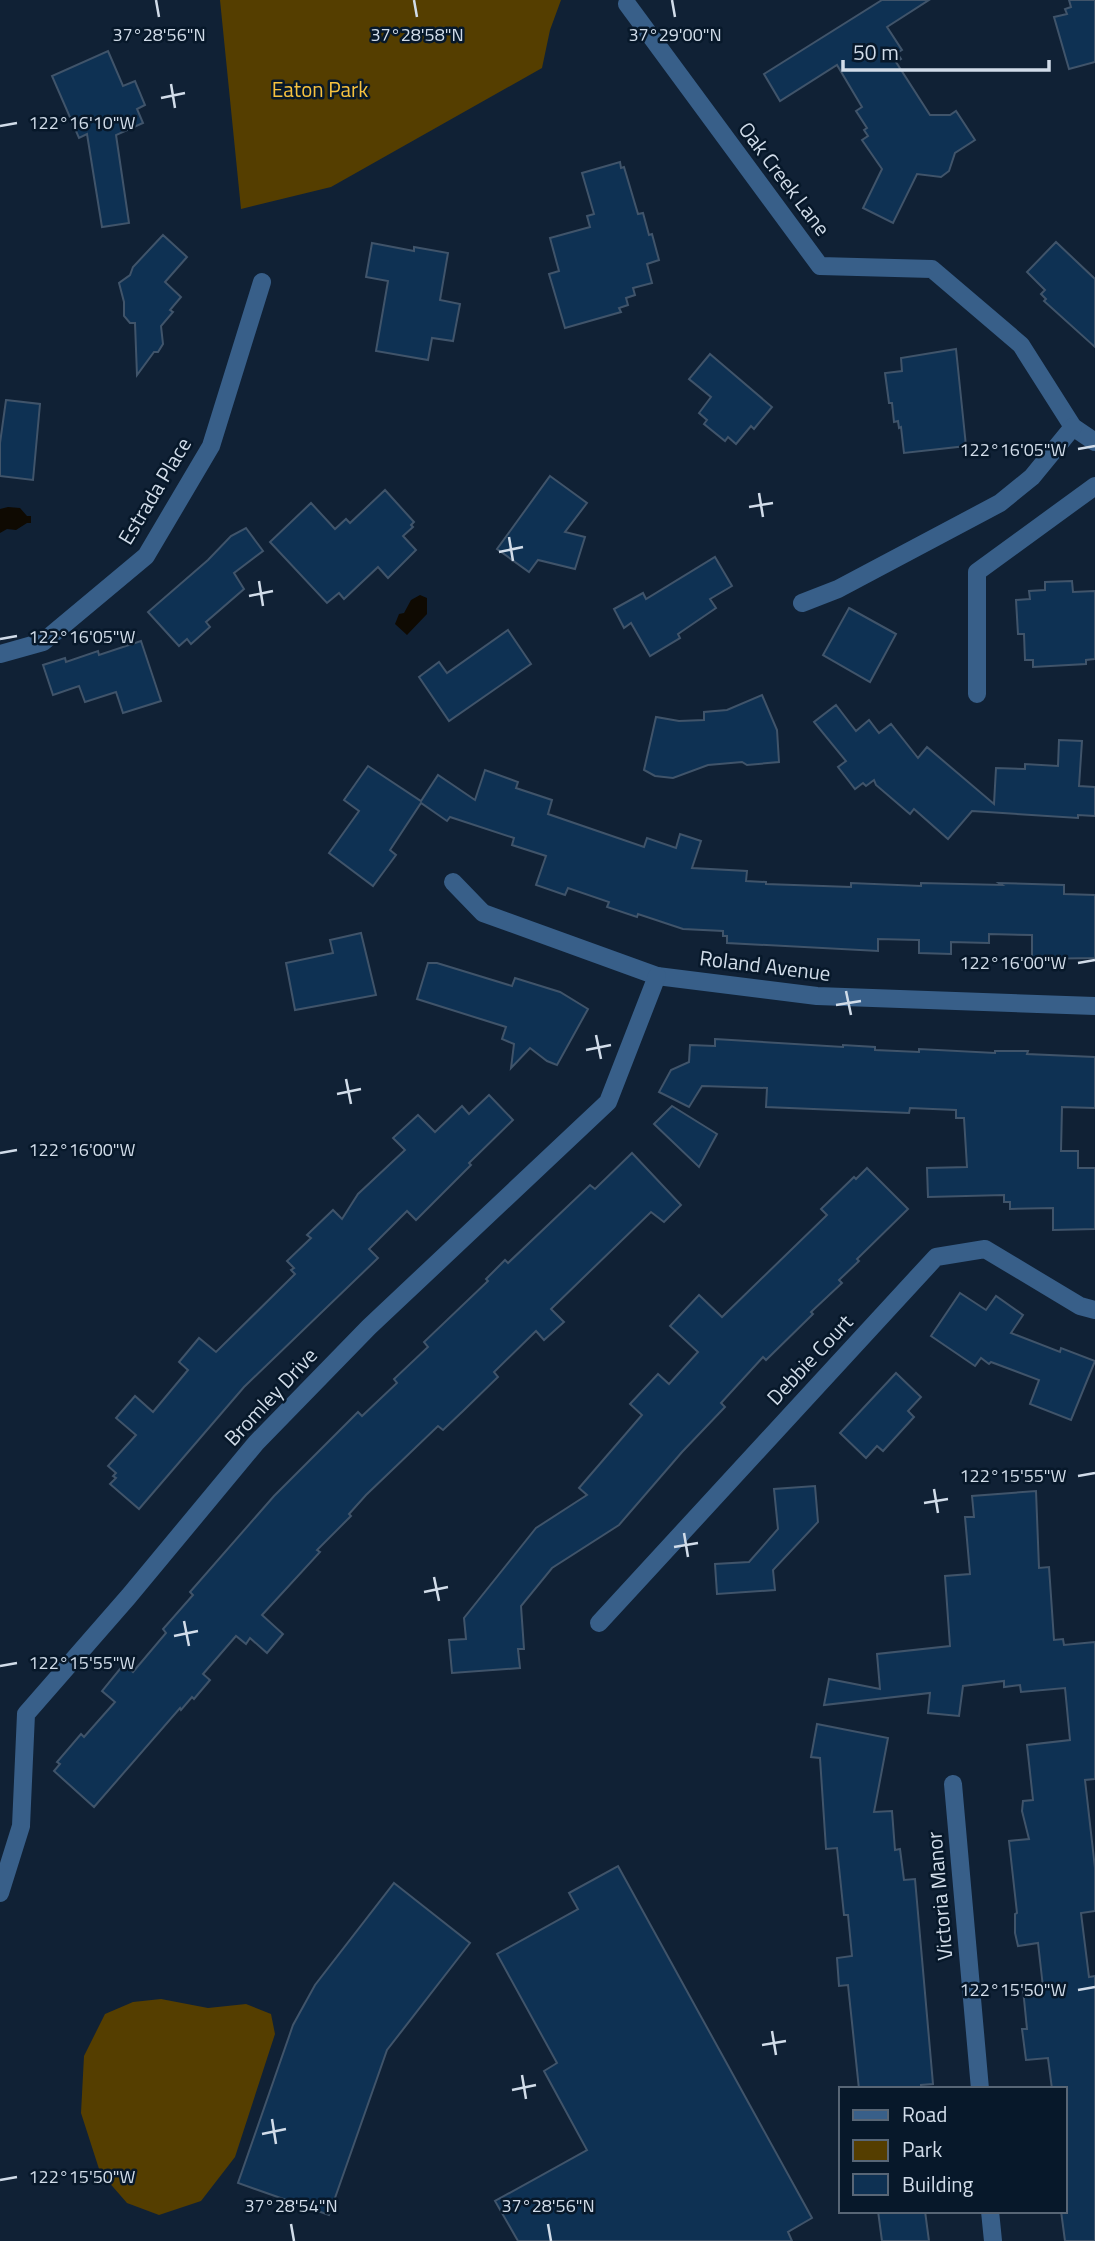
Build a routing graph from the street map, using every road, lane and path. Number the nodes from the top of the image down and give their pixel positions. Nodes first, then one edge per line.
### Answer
1 (627, 4) dead end
2 (262, 282) dead end
3 (1073, 426) junction
4 (1095, 442) edge
5 (1095, 486) edge
6 (802, 603) dead end
7 (0, 654) edge
8 (976, 694) dead end
9 (453, 882) dead end
10 (657, 976) junction
11 (1095, 1006) edge
12 (1095, 1310) edge
13 (599, 1623) dead end
14 (953, 1784) dead end
15 (0, 1893) edge
16 (980, 2087) edge
17 (990, 2213) edge
18 (993, 2241) edge

1 - 3 street, Oak Creek Lane
2 - 7 street, Estrada Place
3 - 4 street, Oak Creek Lane
3 - 6 street
5 - 8 street
9 - 10 street, Roland Avenue
10 - 11 street, Roland Avenue
10 - 15 street, Bromley Drive
12 - 13 street, Debbie Court
14 - 16 street, Victoria Manor
17 - 18 street

